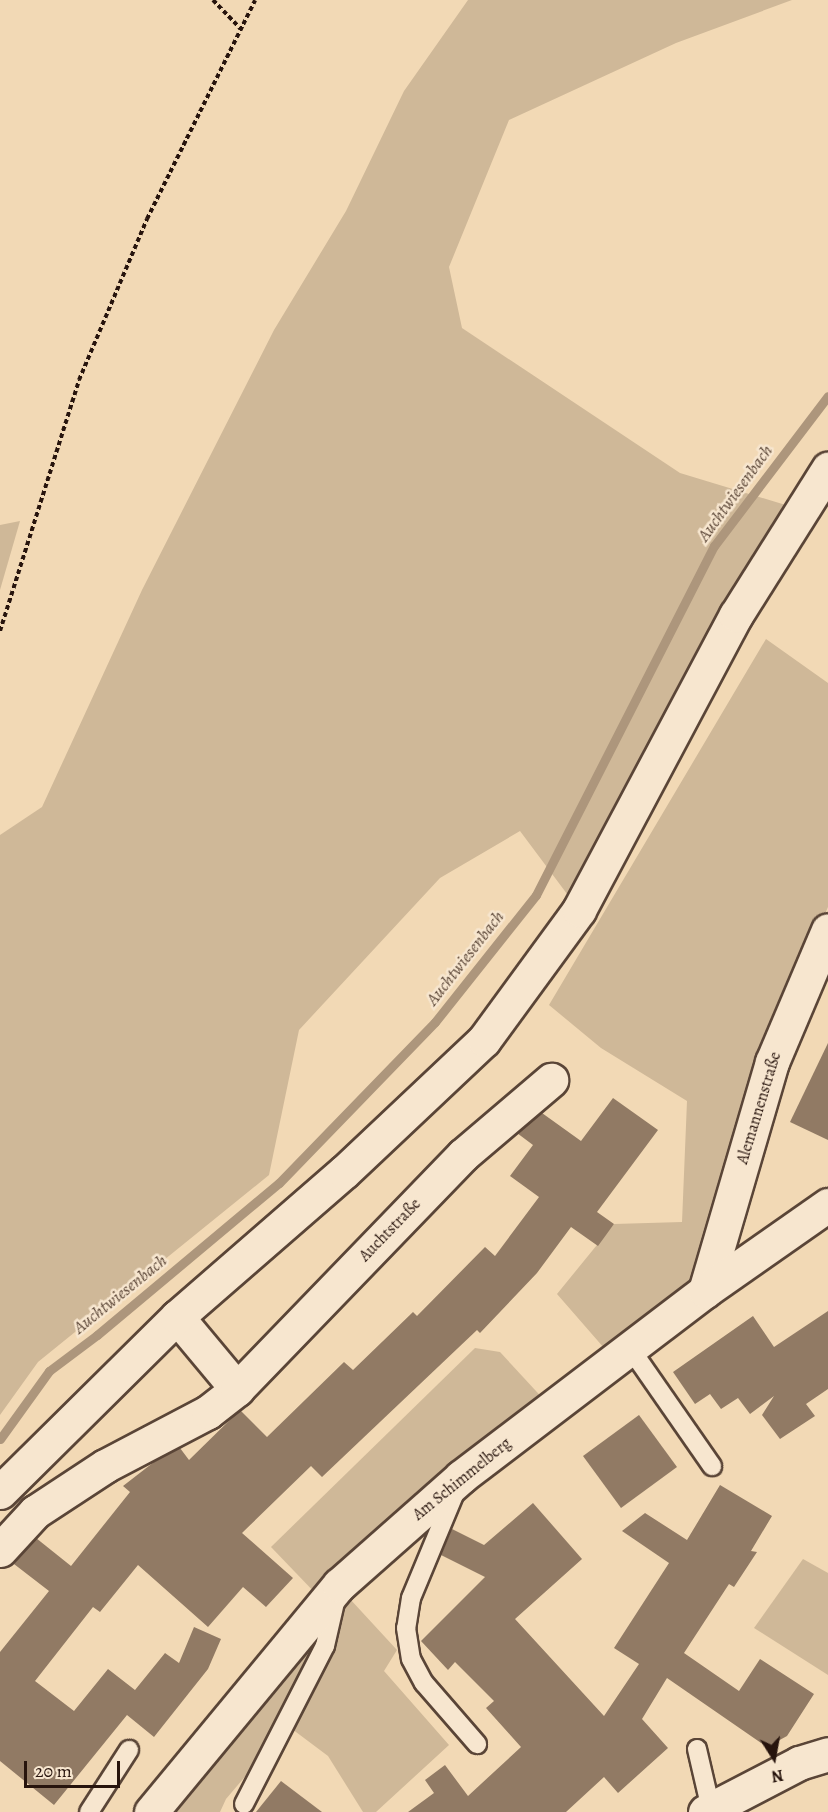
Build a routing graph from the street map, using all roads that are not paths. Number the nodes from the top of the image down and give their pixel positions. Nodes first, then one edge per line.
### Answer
1 (828, 469) edge
2 (828, 930) edge
3 (551, 1080) dead end
4 (828, 1205) edge
5 (705, 1291) junction
6 (177, 1317) junction
7 (630, 1348) junction
8 (237, 1389) junction
9 (712, 1466) dead end
10 (461, 1477) junction
11 (0, 1492) edge
12 (0, 1550) edge
13 (339, 1585) junction
14 (477, 1744) dead end
15 (697, 1749) dead end
16 (129, 1750) dead end
17 (828, 1754) edge
18 (244, 1804) dead end
19 (708, 1810) edge
20 (89, 1812) edge
21 (151, 1812) edge

1 - 6 street
2 - 5 street, Alemannenstraße
3 - 8 street, Auchtstraße
4 - 5 street, Am Schimmelberg
5 - 7 street, Am Schimmelberg
6 - 8 street
6 - 11 street
7 - 9 lane
7 - 10 street, Am Schimmelberg
8 - 12 street, Auchtstraße
10 - 13 street, Am Schimmelberg
10 - 14 lane
13 - 18 lane
13 - 21 street, Am Schimmelberg
15 - 19 lane
16 - 20 lane
17 - 19 street

